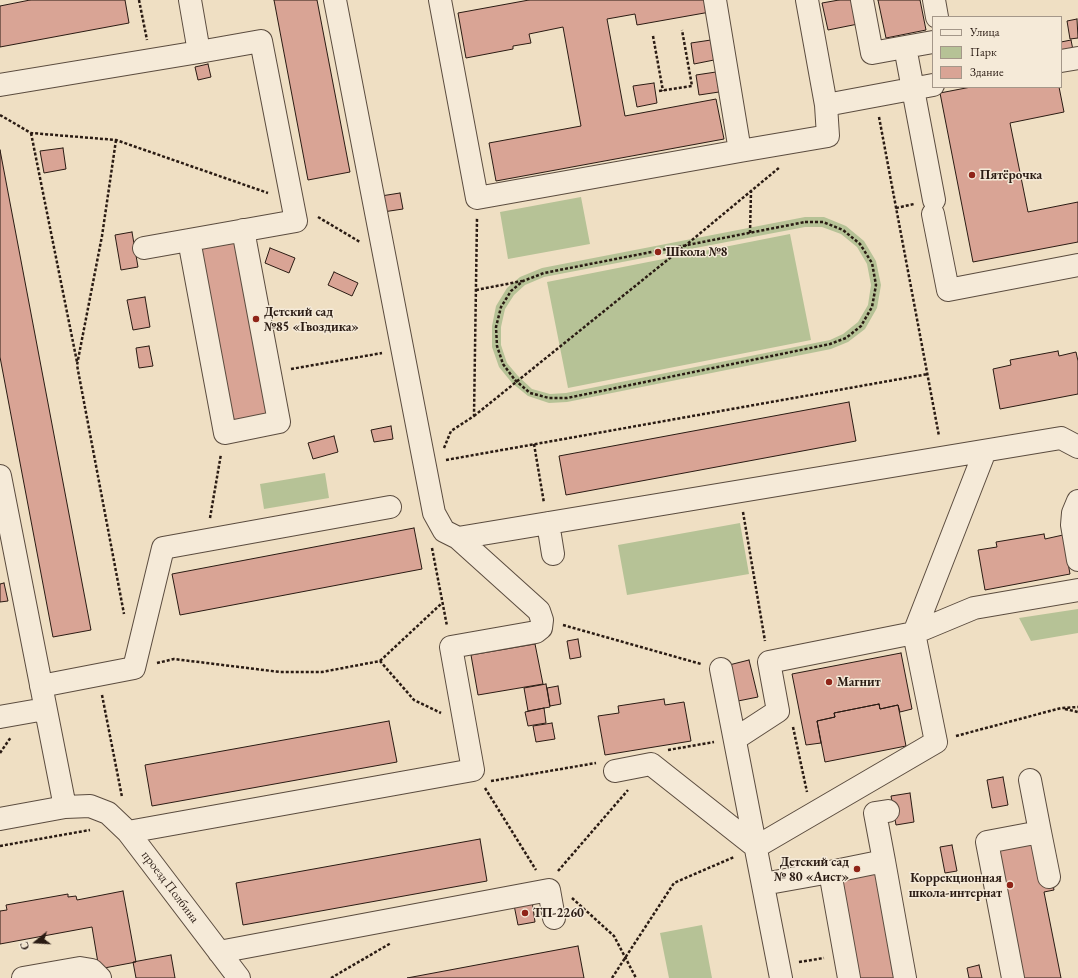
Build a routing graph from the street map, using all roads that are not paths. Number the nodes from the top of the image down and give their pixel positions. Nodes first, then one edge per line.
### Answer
1 (190, 0) edge
2 (334, 0) edge
3 (440, 0) edge
4 (715, 0) edge
5 (807, 0) edge
6 (862, 0) edge
7 (934, 0) edge
8 (937, 16) edge
9 (932, 42) edge
10 (905, 47) junction
11 (199, 52) junction
12 (1078, 58) edge
13 (1062, 61) edge
14 (0, 85) edge
15 (923, 86) edge
16 (826, 105) junction
17 (740, 151) junction
18 (243, 230) junction
19 (189, 240) junction
20 (144, 248) dead end
21 (1078, 265) edge
22 (1078, 447) edge
23 (985, 451) junction
24 (1, 489) edge
25 (1078, 501) edge
26 (390, 507) dead end
27 (548, 523) junction
28 (458, 538) junction
29 (553, 554) dead end
30 (1078, 560) edge
31 (1078, 590) edge
32 (914, 633) junction
33 (721, 669) road end
34 (41, 686) junction
35 (45, 709) junction
36 (0, 717) edge
37 (735, 738) junction
38 (615, 771) dead end
39 (1030, 780) dead end
40 (64, 807) junction
41 (888, 811) dead end
42 (0, 819) edge
43 (128, 832) junction
44 (1040, 832) junction
45 (756, 847) junction
46 (884, 861) junction
47 (830, 872) junction
48 (1049, 877) dead end
49 (763, 884) junction
50 (554, 918) dead end
51 (219, 952) junction
52 (780, 972) edge
53 (23, 978) edge
54 (100, 978) edge
55 (240, 978) edge
56 (849, 978) edge
57 (905, 978) edge
58 (1013, 978) edge

1 - 11 street
2 - 28 street
3 - 17 street
4 - 17 street
5 - 16 street
6 - 10 street
7 - 8 street
9 - 10 street
10 - 15 street
11 - 14 street
11 - 18 street
12 - 13 street
15 - 16 street
15 - 21 street
16 - 17 street
18 - 19 street
18 - 19 street
19 - 20 street
22 - 23 street
23 - 27 street
23 - 32 street
24 - 34 street
25 - 30 street
26 - 34 street
27 - 28 street
27 - 29 street
28 - 43 street
31 - 32 street
32 - 37 street
32 - 45 street
33 - 37 street
34 - 35 street
35 - 36 street
35 - 40 street
37 - 45 street
38 - 45 street
39 - 44 street
40 - 42 street
40 - 43 street, проезд Полбина
41 - 46 street
43 - 51 street, проезд Полбина
44 - 48 street
44 - 58 street
45 - 49 street
46 - 47 street
46 - 57 street
47 - 49 street
47 - 56 street
49 - 52 street
50 - 51 street
51 - 55 street, проезд Полбина
53 - 54 street

